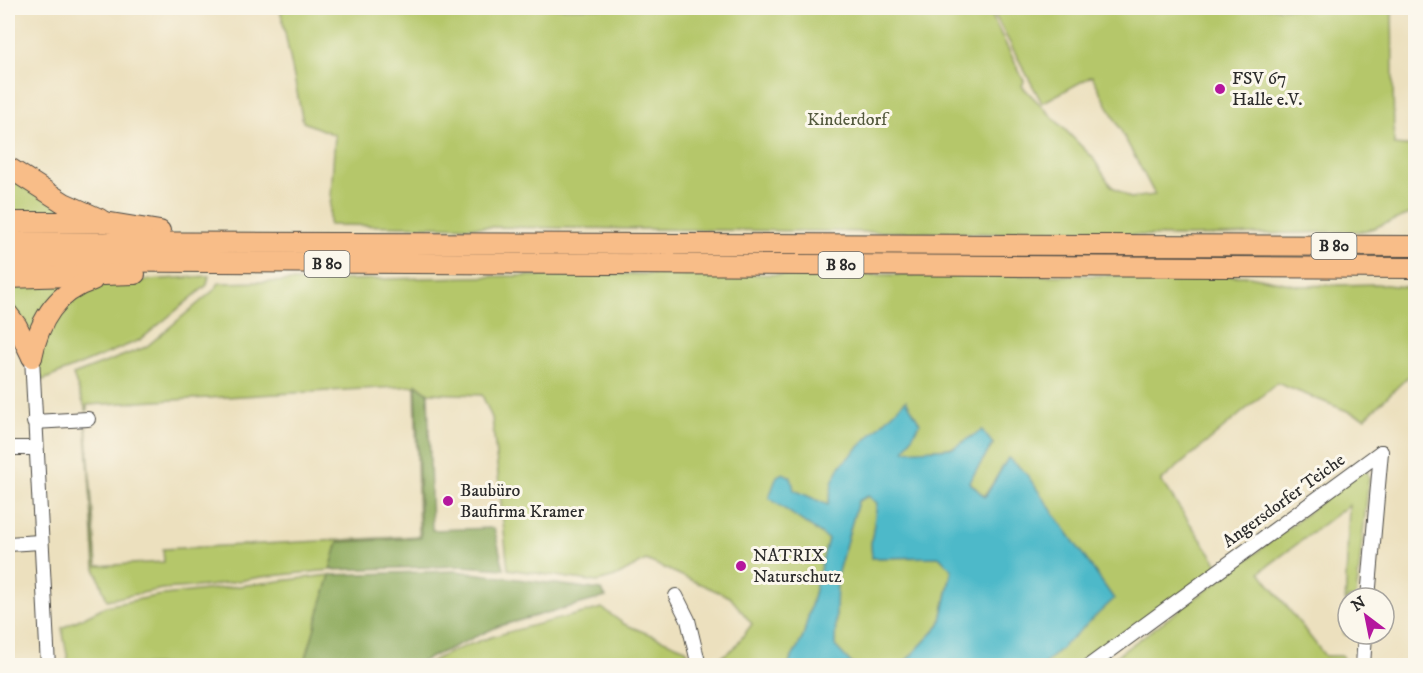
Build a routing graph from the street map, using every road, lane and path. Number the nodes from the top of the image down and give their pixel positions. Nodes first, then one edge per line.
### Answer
1 (8, 167) edge
2 (8, 222) edge
3 (105, 222) junction
4 (8, 242) edge
5 (234, 242) junction
6 (1416, 246) edge
7 (8, 261) edge
8 (203, 264) junction
9 (1416, 268) edge
10 (100, 277) junction
11 (8, 278) edge
12 (8, 314) edge
13 (32, 357) junction
14 (88, 419) dead end
15 (34, 422) junction
16 (8, 448) edge
17 (36, 448) junction
18 (40, 542) junction
19 (8, 544) edge
20 (1369, 586) edge
21 (676, 596) dead end
22 (1364, 646) edge
23 (48, 666) edge
24 (699, 666) edge
25 (1089, 666) edge
26 (1363, 666) edge

1 - 3 highway
2 - 3 highway
3 - 5 highway
4 - 5 highway, B 80
5 - 6 highway, B 80
7 - 8 highway, B 80
8 - 9 highway, B 80
8 - 10 highway
10 - 11 highway
10 - 13 highway
12 - 13 highway
13 - 15 street
14 - 15 street
15 - 17 street
16 - 17 street
17 - 18 street
18 - 19 street
18 - 23 street
20 - 25 street, Angersdorfer Teiche
21 - 24 street
22 - 26 street

